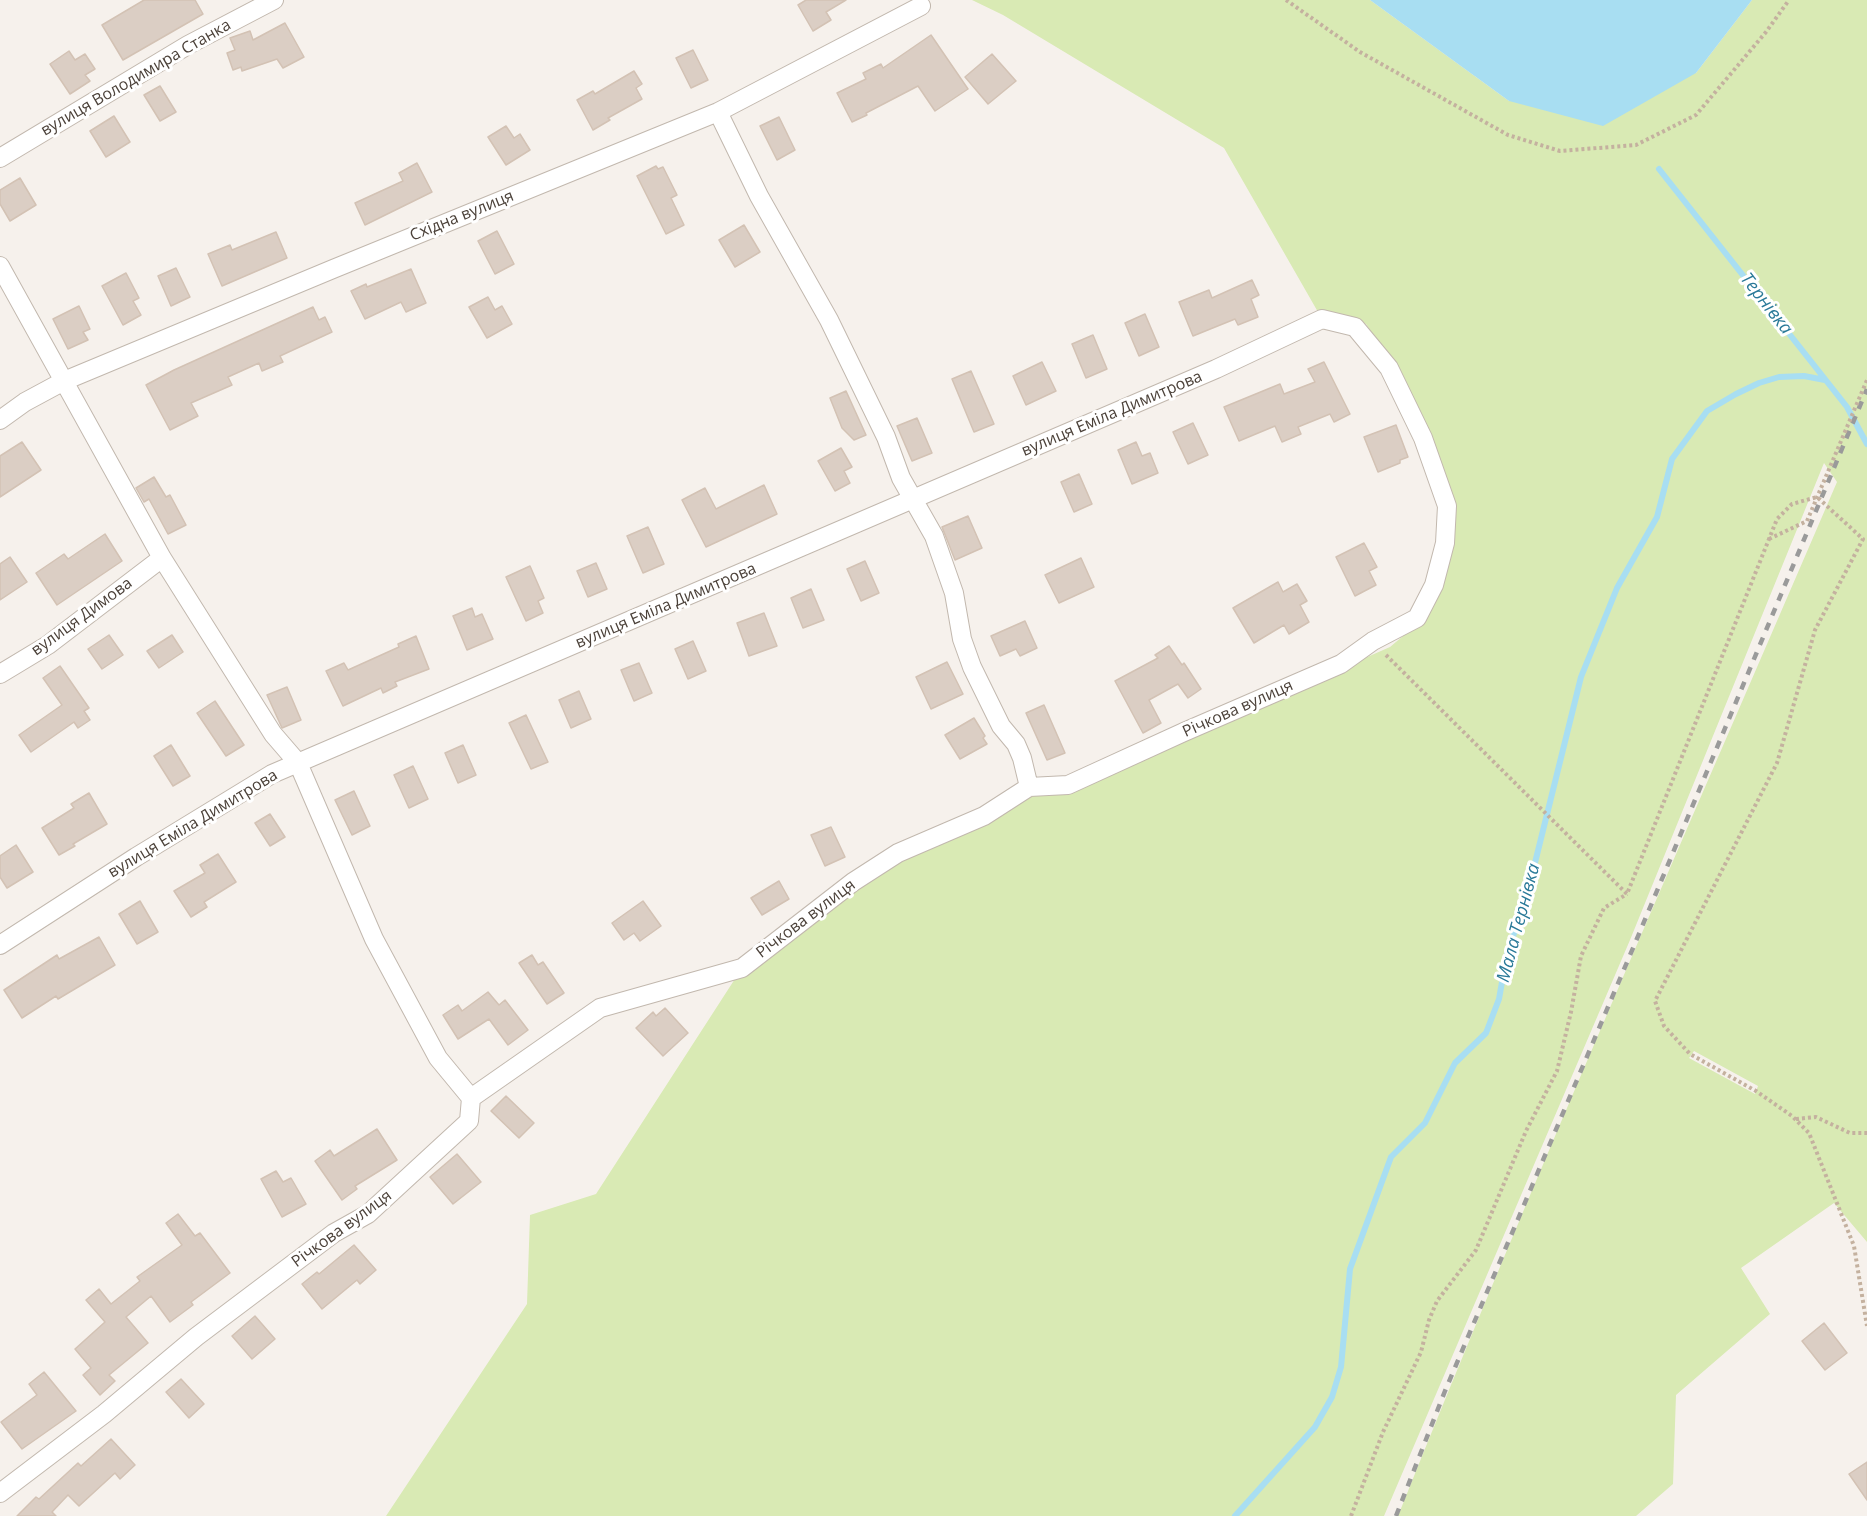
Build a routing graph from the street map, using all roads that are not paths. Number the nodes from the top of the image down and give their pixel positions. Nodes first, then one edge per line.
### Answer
1 (274, 0) edge
2 (921, 6) dead end
3 (718, 112) junction
4 (0, 158) edge
5 (0, 266) edge
6 (1355, 327) joint
7 (64, 381) junction
8 (0, 420) edge
9 (913, 499) junction
10 (162, 558) junction
11 (0, 674) edge
12 (298, 763) junction
13 (1029, 787) junction
14 (0, 945) edge
15 (471, 1098) junction
16 (0, 1493) edge

1 - 4 street, вулиця Володимира Станка
2 - 3 street, Східна вулиця
3 - 7 street, Східна вулиця
3 - 9 street
5 - 7 street
6 - 9 street, вулиця Еміла Димитрова
6 - 13 street, Річкова вулиця
7 - 8 street, Східна вулиця
7 - 10 street
9 - 12 street, вулиця Еміла Димитрова
9 - 13 street
10 - 11 street, вулиця Димова
10 - 12 street
12 - 14 street, вулиця Еміла Димитрова
12 - 15 street
13 - 15 street, Річкова вулиця
15 - 16 street, Річкова вулиця

